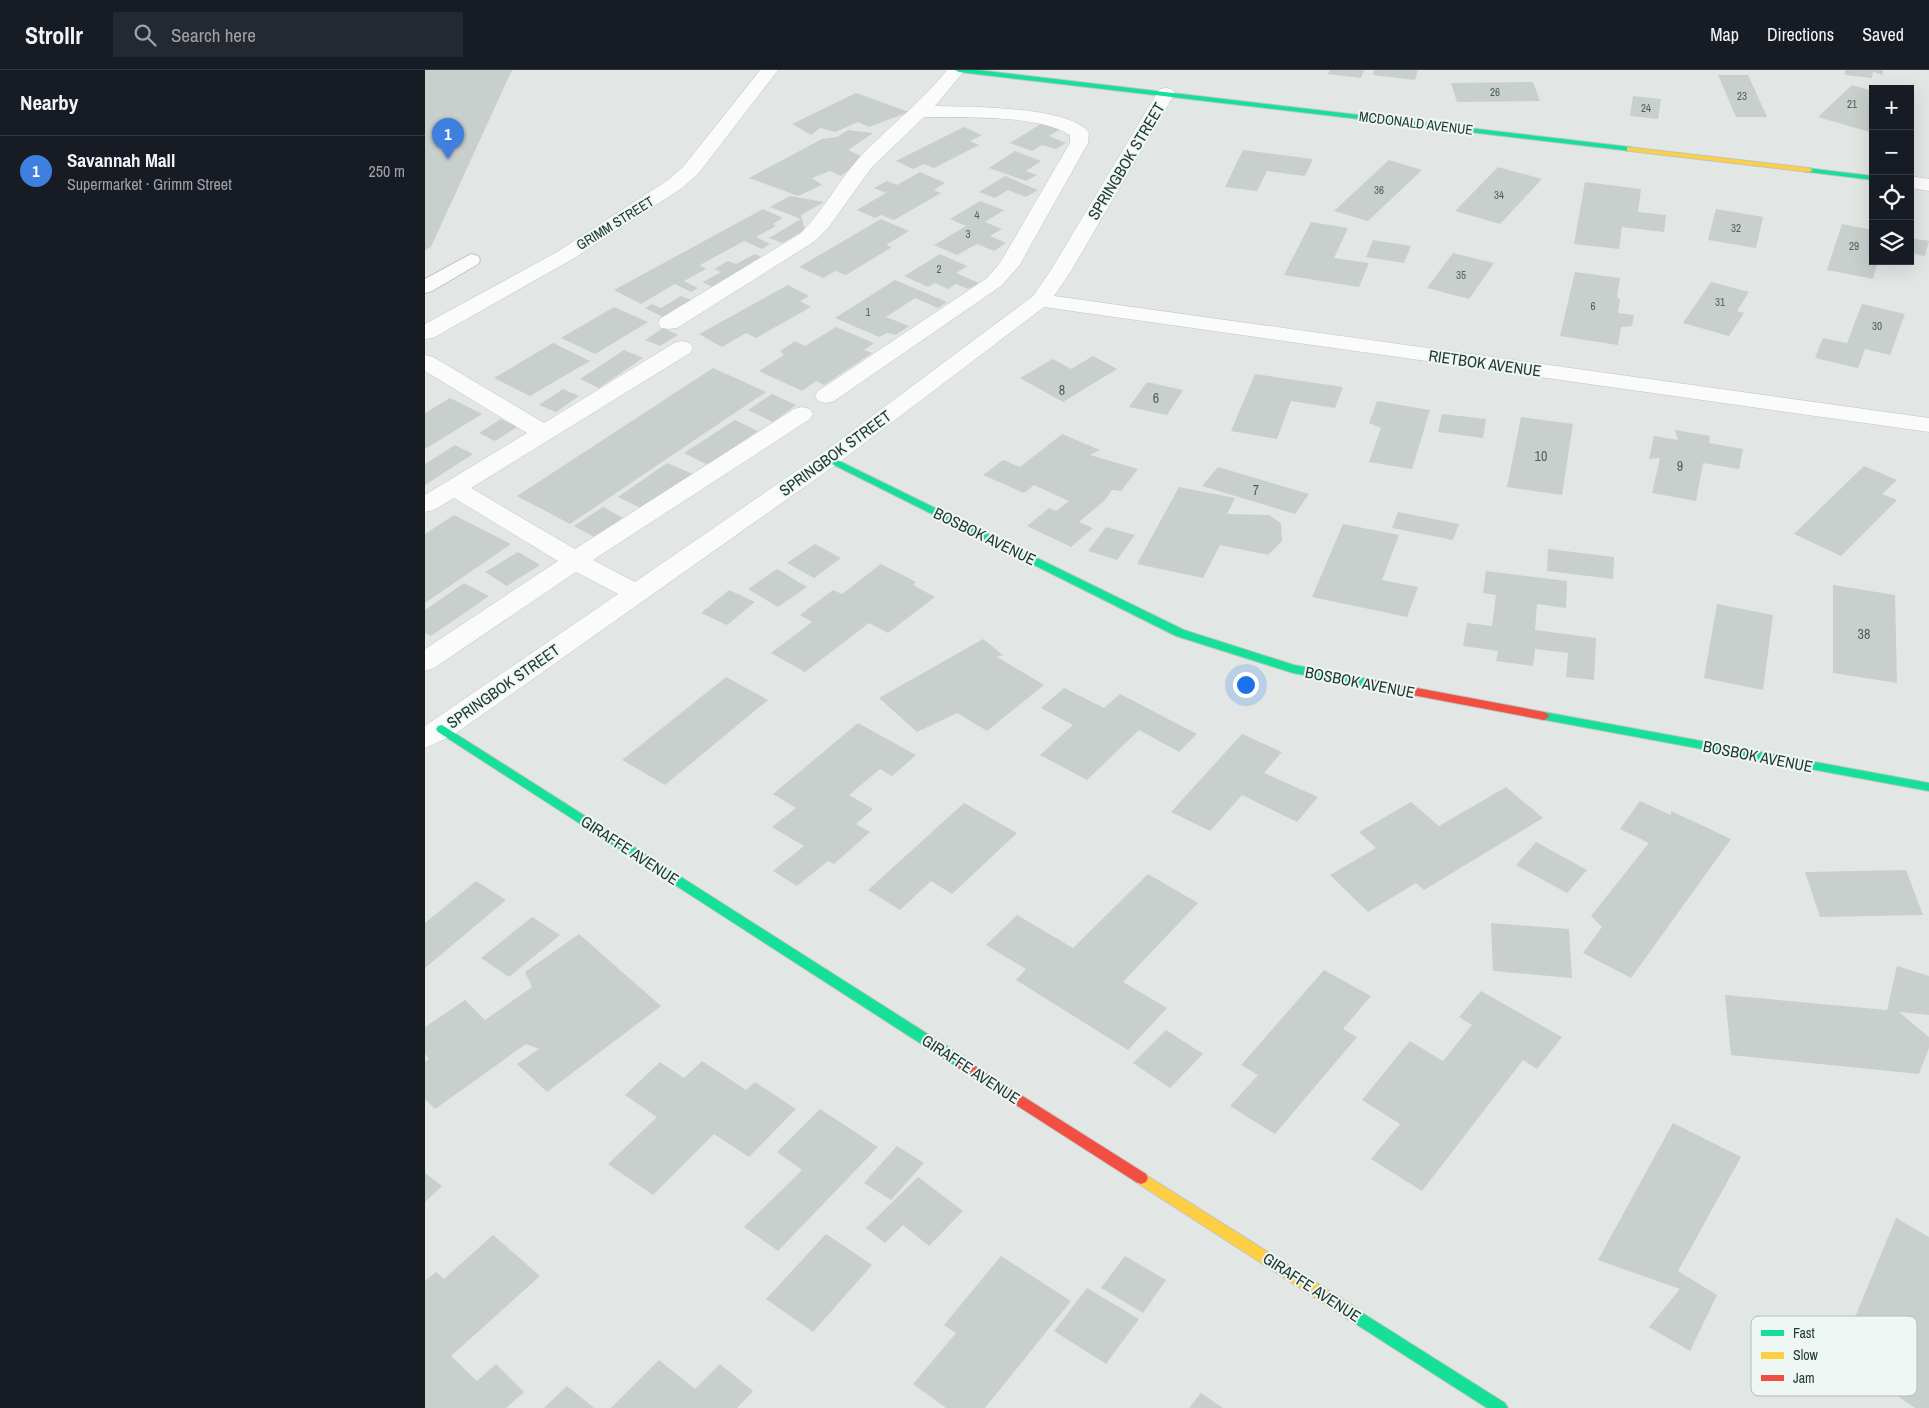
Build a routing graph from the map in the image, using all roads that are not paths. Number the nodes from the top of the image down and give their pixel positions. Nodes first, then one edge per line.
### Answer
1 (769, 70) edge
2 (957, 70) edge
3 (1166, 93) junction
4 (919, 111) junction
5 (1869, 178) edge
6 (1914, 182) edge
7 (1929, 184) edge
8 (471, 260) dead end
9 (425, 287) edge
10 (1040, 300) junction
11 (669, 323) dead end
12 (425, 333) edge
13 (681, 348) dead end
14 (425, 362) edge
15 (826, 396) dead end
16 (802, 414) dead end
17 (1929, 425) edge
18 (544, 433) junction
19 (829, 459) junction
20 (455, 488) junction
21 (425, 505) edge
22 (576, 560) junction
23 (636, 593) junction
24 (425, 662) edge
25 (433, 733) edge
26 (1929, 787) edge
27 (1500, 1408) edge

1 - 12 street, GRIMM STREET
2 - 3 street, MCDONALD AVENUE
2 - 4 street
3 - 5 street, MCDONALD AVENUE
3 - 10 street, SPRINGBOK STREET
4 - 11 street
4 - 15 street
6 - 7 street
8 - 9 lane
10 - 17 street, RIETBOK AVENUE
10 - 19 street, SPRINGBOK STREET
13 - 18 street
14 - 18 street
16 - 22 street
18 - 20 street
19 - 23 street, SPRINGBOK STREET
19 - 26 street, BOSBOK AVENUE
20 - 21 street
20 - 22 street
22 - 23 street
22 - 24 street
23 - 25 street, SPRINGBOK STREET
25 - 27 street, GIRAFFE AVENUE

